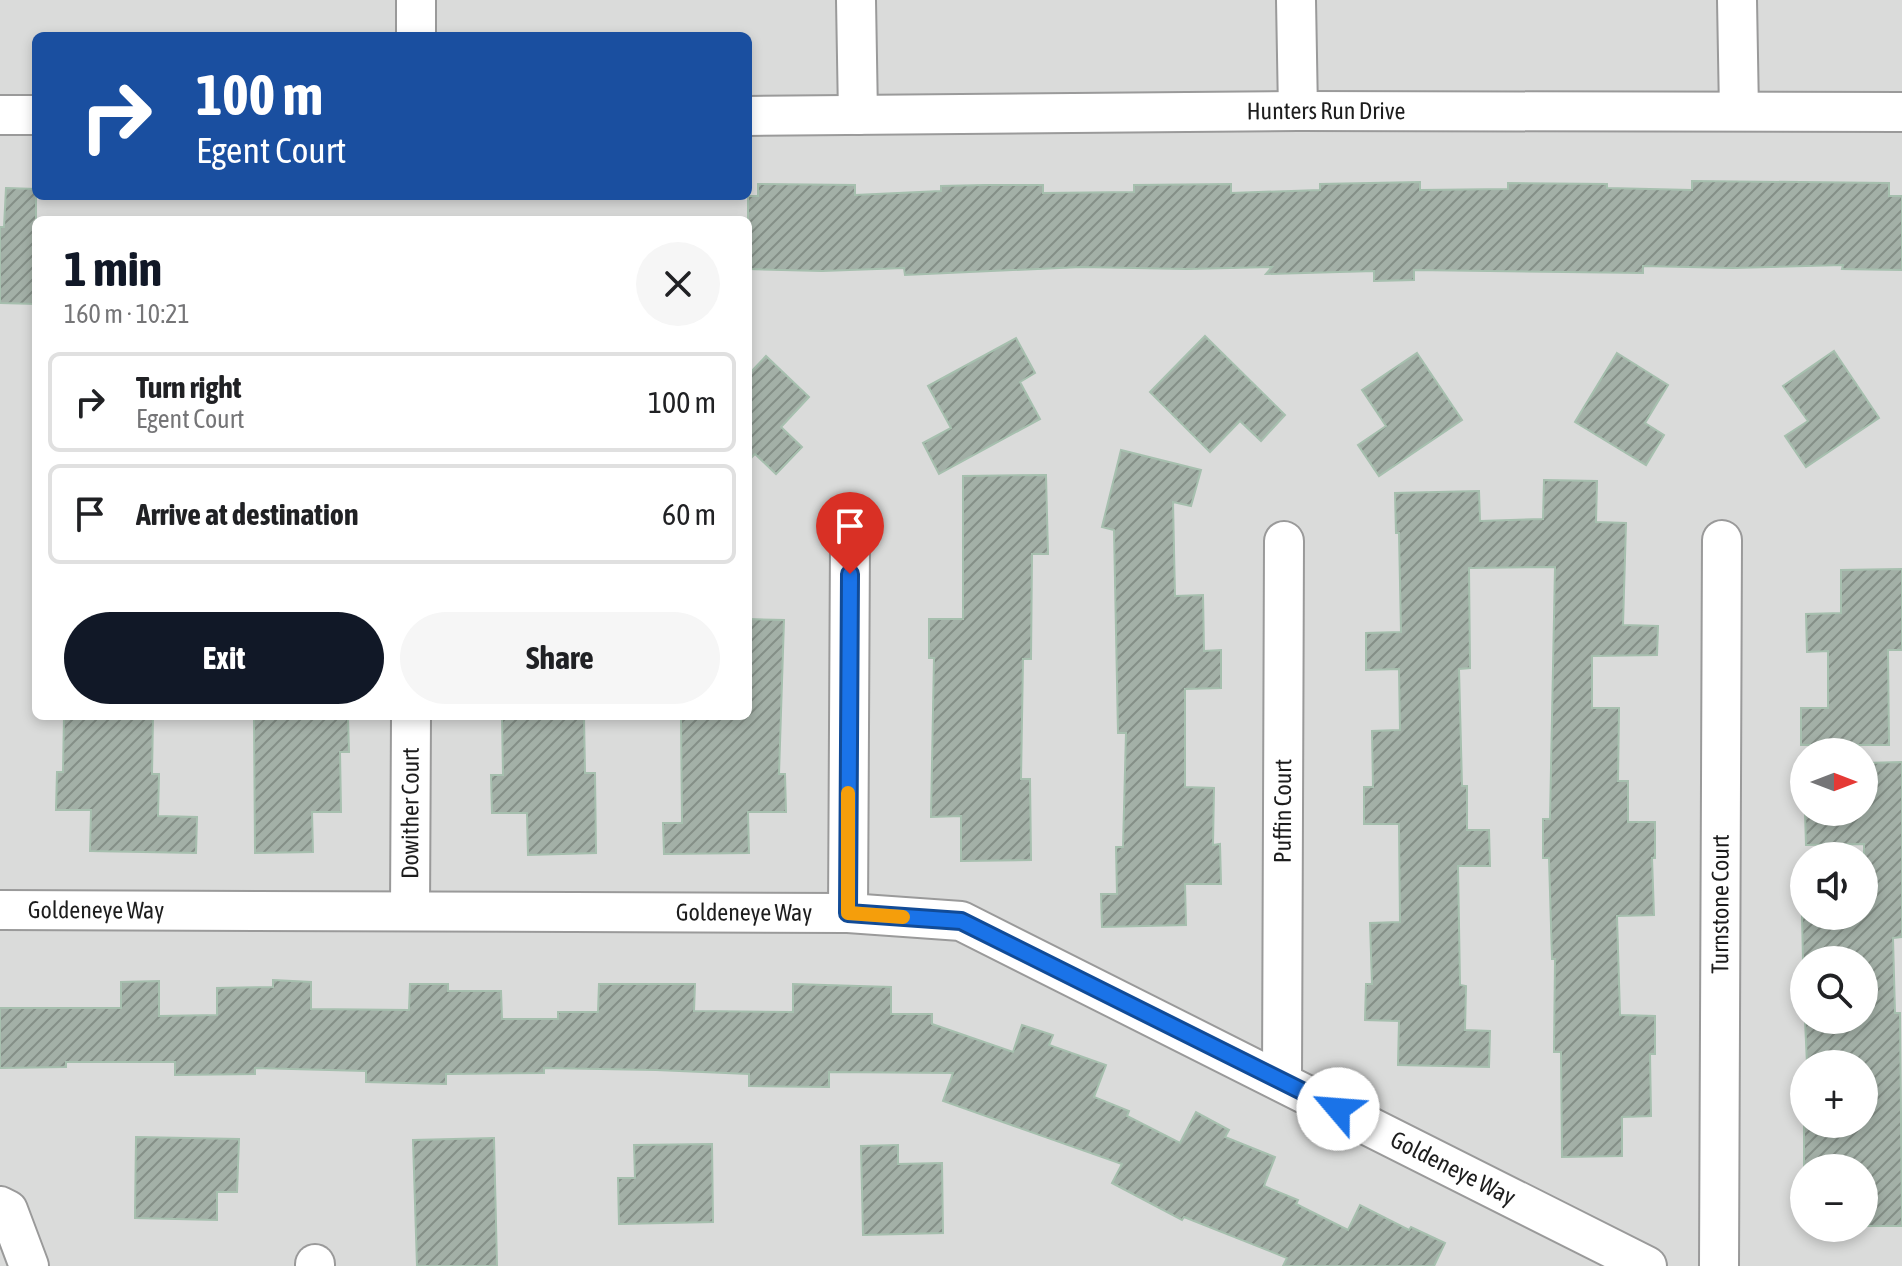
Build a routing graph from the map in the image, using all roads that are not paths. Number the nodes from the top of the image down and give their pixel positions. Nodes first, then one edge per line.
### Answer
1 (416, 0) edge
2 (856, 0) edge
3 (1296, 0) edge
4 (1737, 0) edge
5 (416, 32) edge
6 (1298, 111) junction
7 (1739, 111) junction
8 (1902, 112) edge
9 (0, 115) edge
10 (32, 115) edge
11 (858, 115) junction
12 (752, 116) edge
13 (1722, 540) dead end
14 (1284, 541) dead end
15 (850, 543) dead end
16 (411, 720) edge
17 (0, 910) edge
18 (410, 911) junction
19 (848, 913) junction
20 (1282, 1081) junction
21 (4, 1208) edge
22 (29, 1266) edge
23 (1647, 1266) edge
24 (1719, 1266) edge

1 - 5 street
2 - 11 street
3 - 6 street
4 - 7 street
6 - 7 street, Hunters Run Drive
6 - 11 street, Hunters Run Drive
7 - 8 street, Hunters Run Drive
9 - 10 street
11 - 12 street, Hunters Run Drive
13 - 24 street, Turnstone Court
14 - 20 street, Puffin Court
15 - 19 street
16 - 18 street, Dowither Court
17 - 18 street, Goldeneye Way
18 - 19 street, Goldeneye Way
19 - 20 street, Goldeneye Way
20 - 23 street, Goldeneye Way
21 - 22 street

